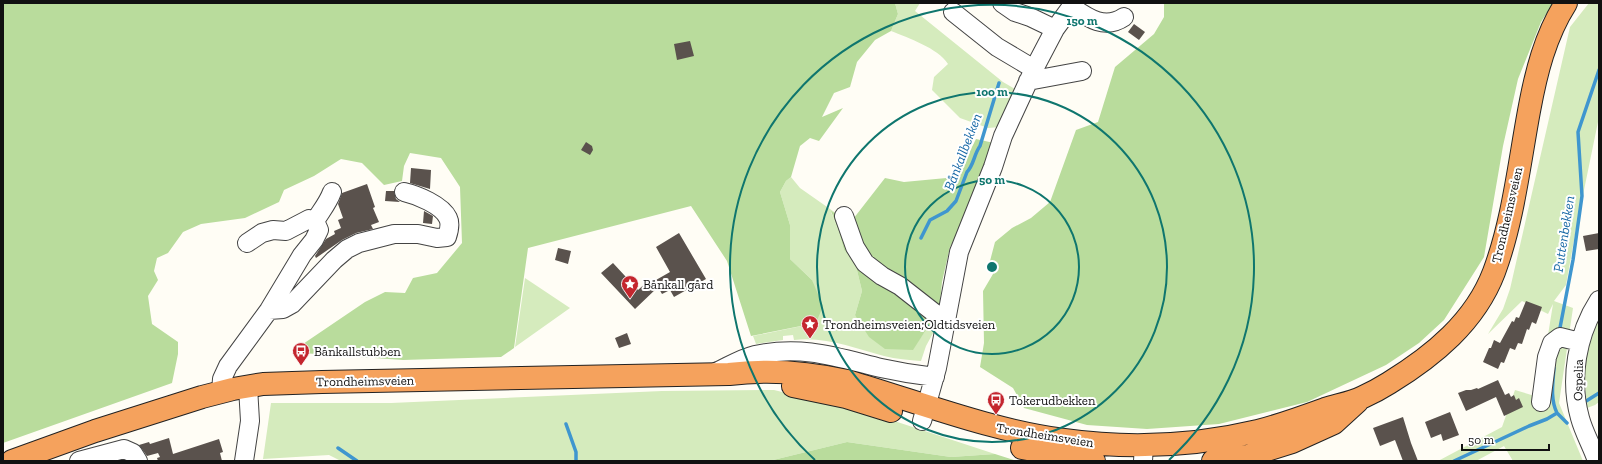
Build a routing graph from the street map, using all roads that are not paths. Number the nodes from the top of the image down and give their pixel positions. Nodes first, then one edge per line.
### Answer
1 (1002, 3) edge
2 (1566, 3) edge
3 (1073, 5) edge
4 (952, 12) dead end
5 (1124, 17) dead end
6 (1055, 29) junction
7 (1082, 71) dead end
8 (1031, 75) junction
9 (332, 192) dead end
10 (404, 192) dead end
11 (844, 216) dead end
12 (315, 221) junction
13 (247, 243) dead end
14 (1599, 300) edge
15 (269, 310) junction
16 (946, 322) junction
17 (1580, 342) junction
18 (721, 374) junction
19 (935, 376) junction
20 (248, 387) junction
21 (221, 392) junction
22 (1362, 398) junction
23 (1541, 402) dead end
24 (925, 414) junction
25 (1243, 434) junction
26 (1144, 453) edge
27 (1250, 458) edge
28 (21, 459) edge
29 (79, 461) edge
30 (138, 461) edge
31 (244, 461) edge
32 (1094, 461) edge
33 (1213, 461) edge
34 (1597, 461) edge

1 - 6 street
2 - 22 highway, Trondheimsveien
3 - 5 street
3 - 6 street
4 - 8 street
6 - 8 street
7 - 8 street
8 - 16 street
9 - 12 street
10 - 15 street
11 - 16 street
12 - 13 street
12 - 15 street
14 - 17 street, Ospelia
15 - 21 street
16 - 19 street
17 - 23 street
17 - 34 street, Ospelia
18 - 19 street
18 - 20 highway, Trondheimsveien
18 - 24 highway, Trondheimsveien
19 - 24 street
20 - 21 highway, Trondheimsveien
20 - 31 street
21 - 28 highway, Trondheimsveien
22 - 25 highway, Trondheimsveien
22 - 27 highway, Trondheimsveien
24 - 26 highway, Trondheimsveien
24 - 32 highway, Trondheimsveien
25 - 26 highway, Trondheimsveien
25 - 27 street
27 - 33 highway, Trondheimsveien
29 - 30 street

